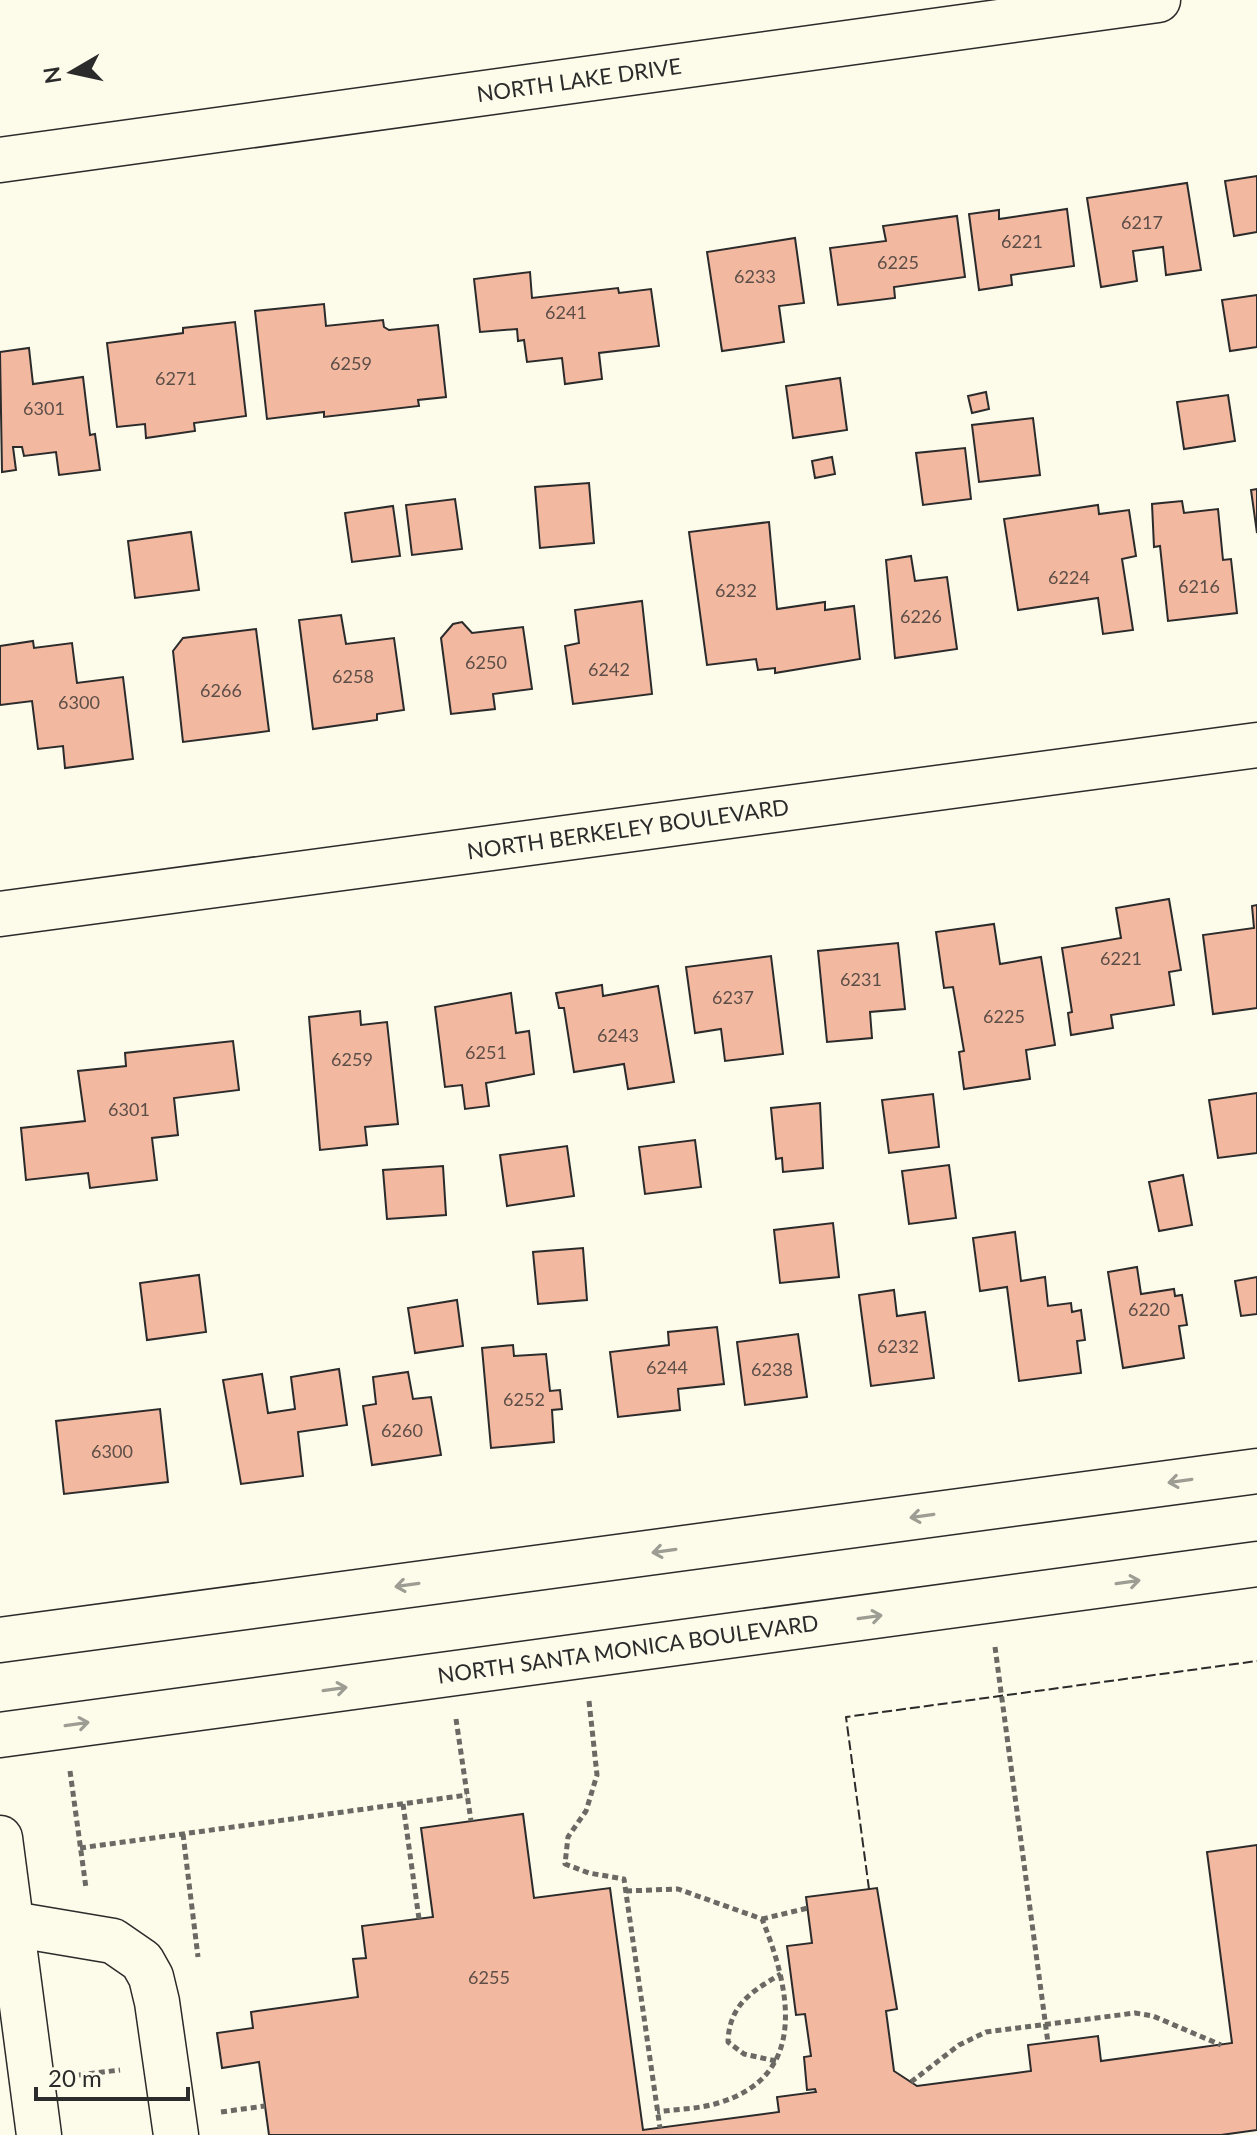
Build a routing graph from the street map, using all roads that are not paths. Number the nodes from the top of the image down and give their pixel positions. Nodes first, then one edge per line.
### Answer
1 (1158, 0) edge
2 (0, 160) edge
3 (1257, 745) edge
4 (0, 914) edge
5 (1257, 1471) edge
6 (1257, 1564) edge
7 (0, 1640) edge
8 (0, 1735) edge
9 (0, 1838) edge
10 (6, 1926) edge
11 (39, 2135) edge
12 (176, 2135) edge

1 - 2 street, NORTH LAKE DRIVE
3 - 4 street, NORTH BERKELEY BOULEVARD
5 -> 7 street
8 -> 6 street, NORTH SANTA MONICA BOULEVARD
9 - 10 street
10 - 11 street
10 - 12 street

